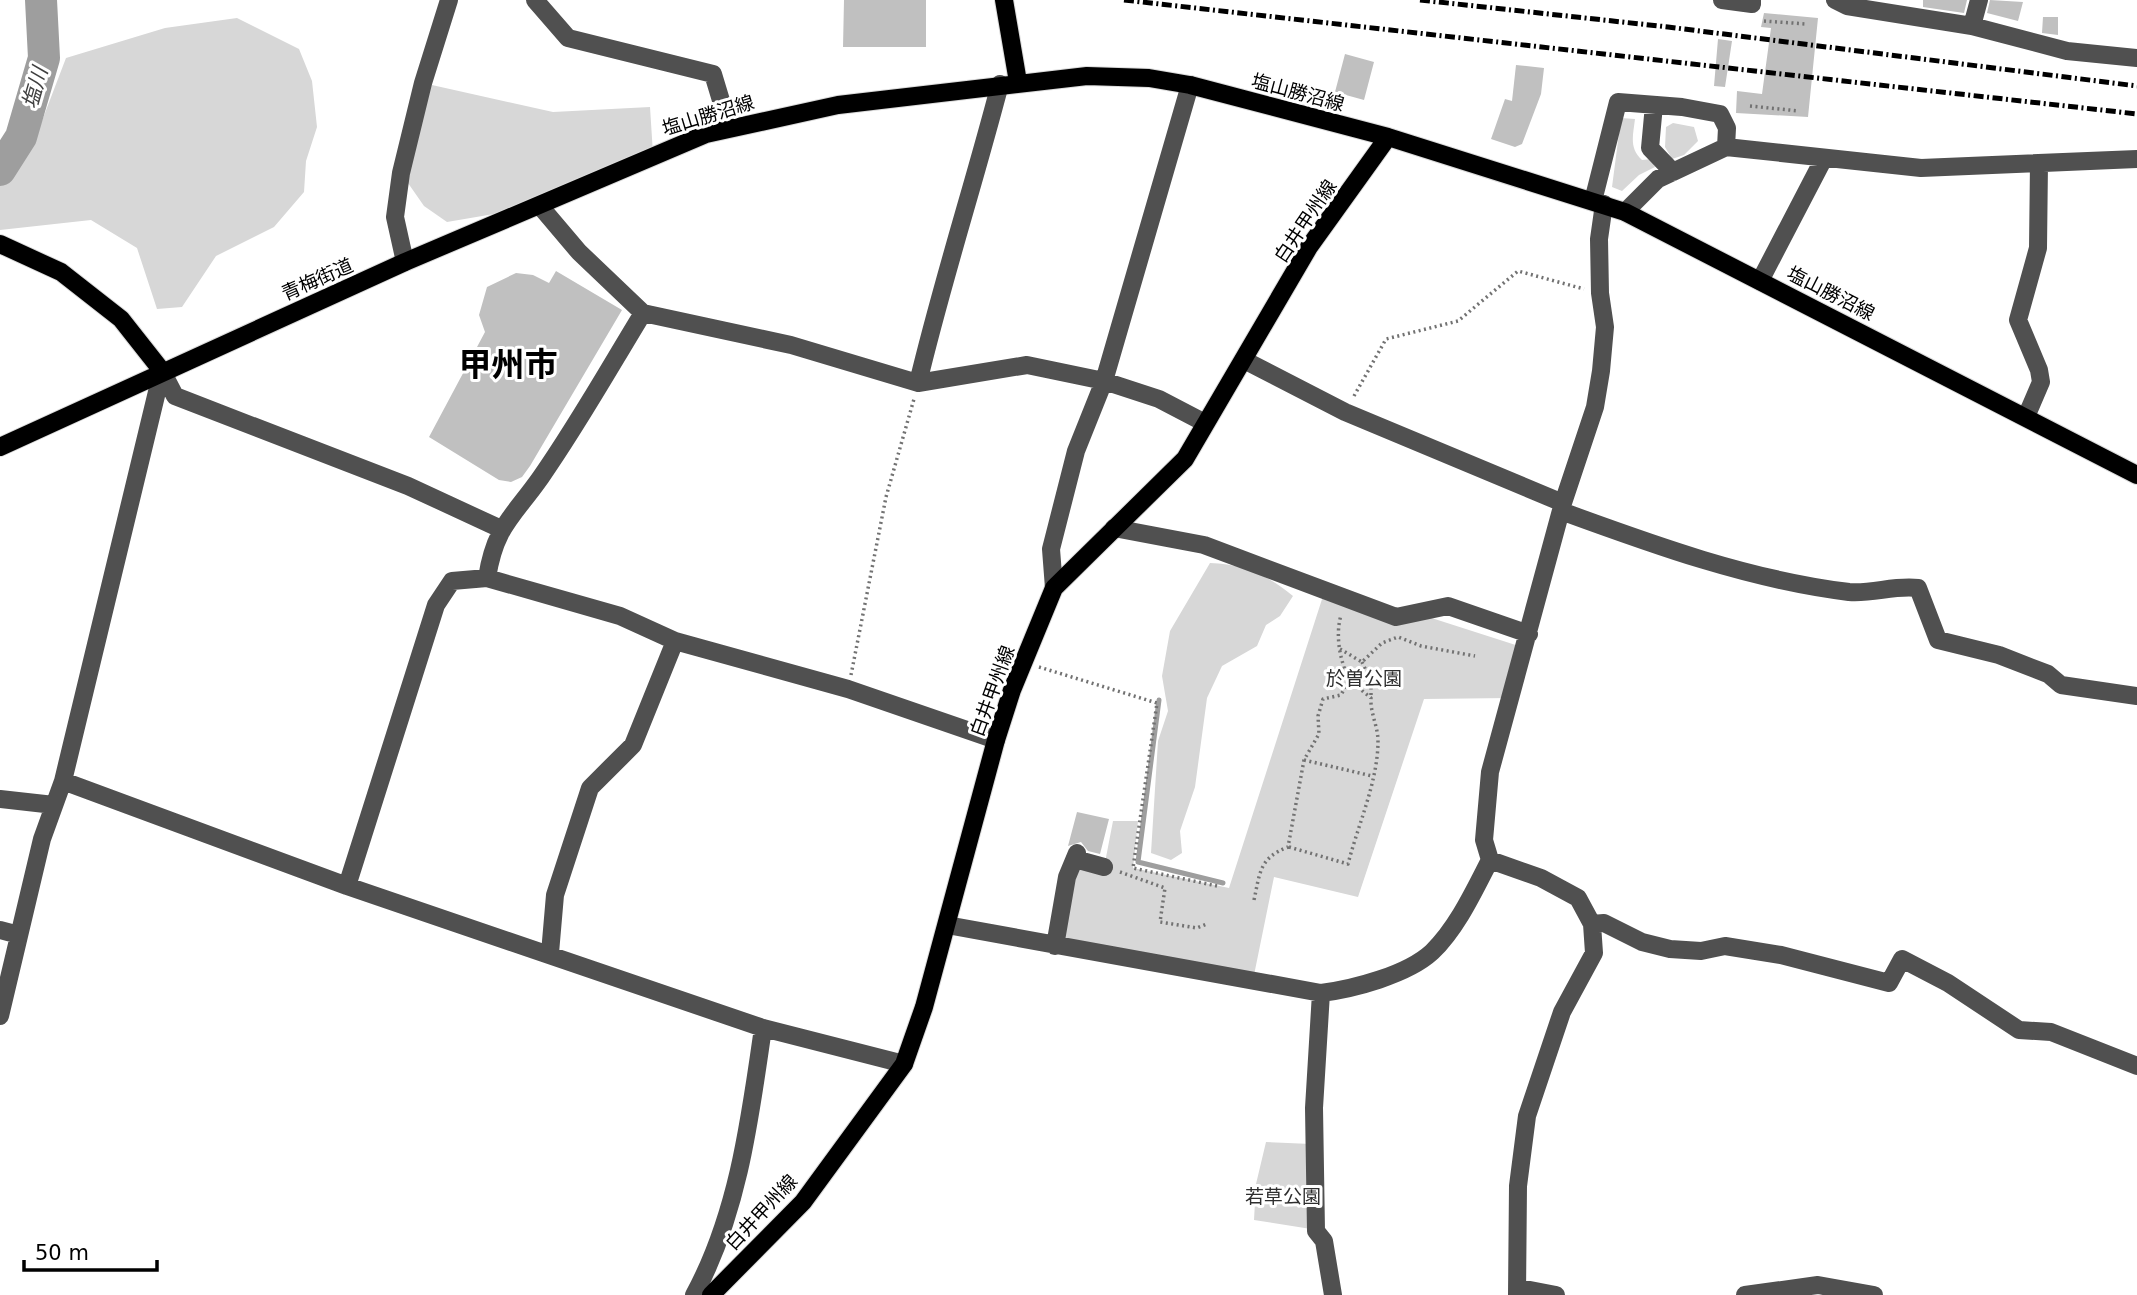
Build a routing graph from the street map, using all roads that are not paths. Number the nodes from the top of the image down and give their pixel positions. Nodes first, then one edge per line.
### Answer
1 (449, 0) edge
2 (535, 0) edge
3 (1004, 0) edge
4 (1722, 0) edge
5 (1752, 0) edge
6 (1835, 0) edge
7 (1979, 0) edge
8 (1972, 26) junction
9 (2137, 58) edge
10 (1009, 83) junction
11 (1190, 85) junction
12 (1654, 105) junction
13 (729, 127) junction
14 (1388, 137) junction
15 (1726, 147) junction
16 (1823, 159) junction
17 (2137, 159) edge
18 (2039, 163) junction
19 (1673, 172) junction
20 (1599, 203) junction
21 (540, 206) junction
22 (1625, 212) junction
23 (1, 245) edge
24 (405, 262) junction
25 (1760, 281) junction
26 (643, 313) junction
27 (1244, 360) junction
28 (162, 371) junction
29 (1104, 381) junction
30 (918, 383) junction
31 (2025, 417) junction
32 (1205, 423) junction
33 (0, 447) edge
34 (2137, 475) edge
35 (1562, 507) junction
36 (500, 528) junction
37 (1114, 528) junction
38 (487, 578) junction
39 (1054, 588) junction
40 (1529, 634) junction
41 (675, 641) junction
42 (2137, 696) edge
43 (996, 740) junction
44 (63, 781) junction
45 (0, 799) edge
46 (54, 805) junction
47 (1490, 860) junction
48 (1104, 867) road end
49 (347, 886) junction
50 (1591, 924) junction
51 (947, 925) junction
52 (0, 930) edge
53 (19, 935) junction
54 (1055, 946) junction
55 (550, 953) junction
56 (1321, 993) junction
57 (0, 1016) edge
58 (762, 1028) junction
59 (904, 1064) junction
60 (2137, 1066) edge
61 (1518, 1292) edge
62 (694, 1295) edge
63 (711, 1295) edge
64 (1333, 1295) edge
65 (1556, 1295) edge
66 (1745, 1295) edge
67 (1874, 1295) edge

1 - 24 street
2 - 13 street
3 - 10 main road
4 - 5 street
6 - 8 street
7 - 8 street
8 - 9 street
10 - 11 main road, 塩山勝沼線
10 - 13 main road, 塩山勝沼線
10 - 30 street
11 - 14 main road, 塩山勝沼線
11 - 29 street
12 - 15 street
12 - 19 street
12 - 20 street
13 - 21 main road, 塩山勝沼線
14 - 20 main road, 塩山勝沼線
14 - 27 main road, 白井甲州線
15 - 16 street
15 - 19 street
16 - 18 street
16 - 25 street
17 - 18 street
18 - 31 street
19 - 22 street
20 - 22 main road, 塩山勝沼線
20 - 35 street
21 - 24 main road, 塩山勝沼線
21 - 26 street
22 - 25 main road, 塩山勝沼線
23 - 28 main road
24 - 28 main road, 青梅街道
25 - 31 main road, 塩山勝沼線
26 - 30 street
26 - 36 street
27 - 32 main road, 白井甲州線
27 - 35 street
28 - 33 main road, 青梅街道
28 - 36 street
28 - 44 street
29 - 30 street
29 - 32 street
29 - 39 street
31 - 34 main road, 塩山勝沼線
32 - 37 main road, 白井甲州線
35 - 40 street
35 - 42 street
36 - 38 street
37 - 39 main road, 白井甲州線
37 - 40 street
38 - 41 street
38 - 49 street
39 - 43 main road, 白井甲州線
40 - 47 street
41 - 43 street
41 - 55 street
43 - 51 main road, 白井甲州線
44 - 46 street
44 - 49 street
45 - 46 street
46 - 53 street
47 - 50 street
47 - 56 street
48 - 54 street
49 - 55 street
50 - 60 street
50 - 61 street
51 - 54 street
51 - 59 main road, 白井甲州線
52 - 53 street
53 - 57 street
54 - 56 street
55 - 58 street
56 - 64 street
58 - 59 street
58 - 62 street
59 - 63 main road, 白井甲州線
61 - 65 street
66 - 67 street

